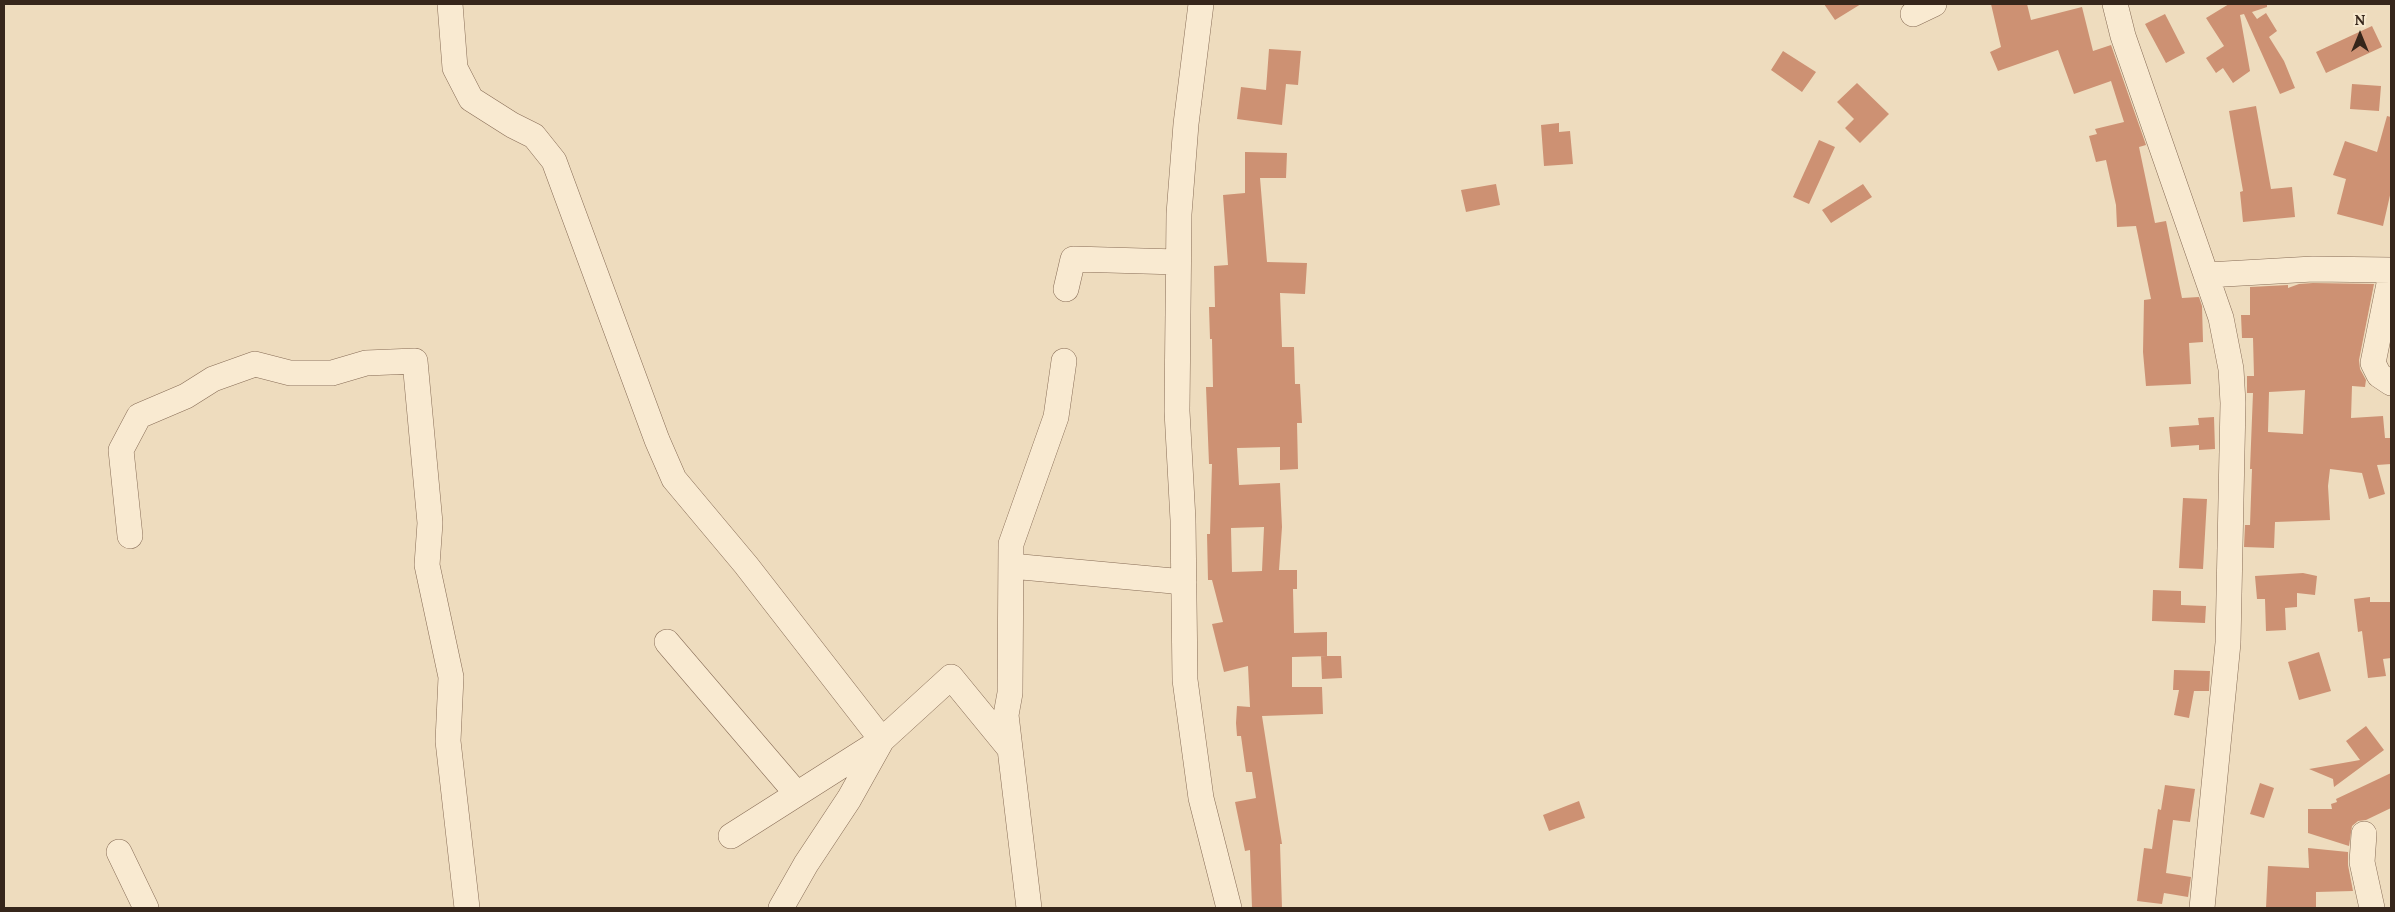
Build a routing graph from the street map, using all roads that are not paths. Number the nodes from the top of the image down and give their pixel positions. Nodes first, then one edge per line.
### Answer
1 (450, 4) edge
2 (1201, 4) edge
3 (2115, 4) edge
4 (1178, 262) junction
5 (2391, 272) edge
6 (2207, 275) junction
7 (1066, 289) dead end
8 (1064, 361) dead end
9 (2391, 383) edge
10 (130, 536) dead end
11 (1012, 566) junction
12 (1184, 582) junction
13 (667, 642) dead end
14 (882, 740) junction
15 (1010, 749) junction
16 (797, 794) junction
17 (2364, 834) dead end
18 (731, 836) dead end
19 (119, 852) dead end
20 (146, 908) edge
21 (467, 908) edge
22 (781, 908) edge
23 (1029, 908) edge
24 (1229, 908) edge
25 (2202, 908) edge
26 (2372, 908) edge

1 - 14 street
2 - 4 street
3 - 6 street
4 - 7 street
4 - 12 street
5 - 6 street
5 - 9 street
6 - 25 street
8 - 11 street
10 - 21 street
11 - 12 street
11 - 15 street
12 - 24 street
13 - 16 street
14 - 15 street
14 - 16 street
14 - 22 street
15 - 23 street
16 - 18 street
17 - 26 street
19 - 20 street

